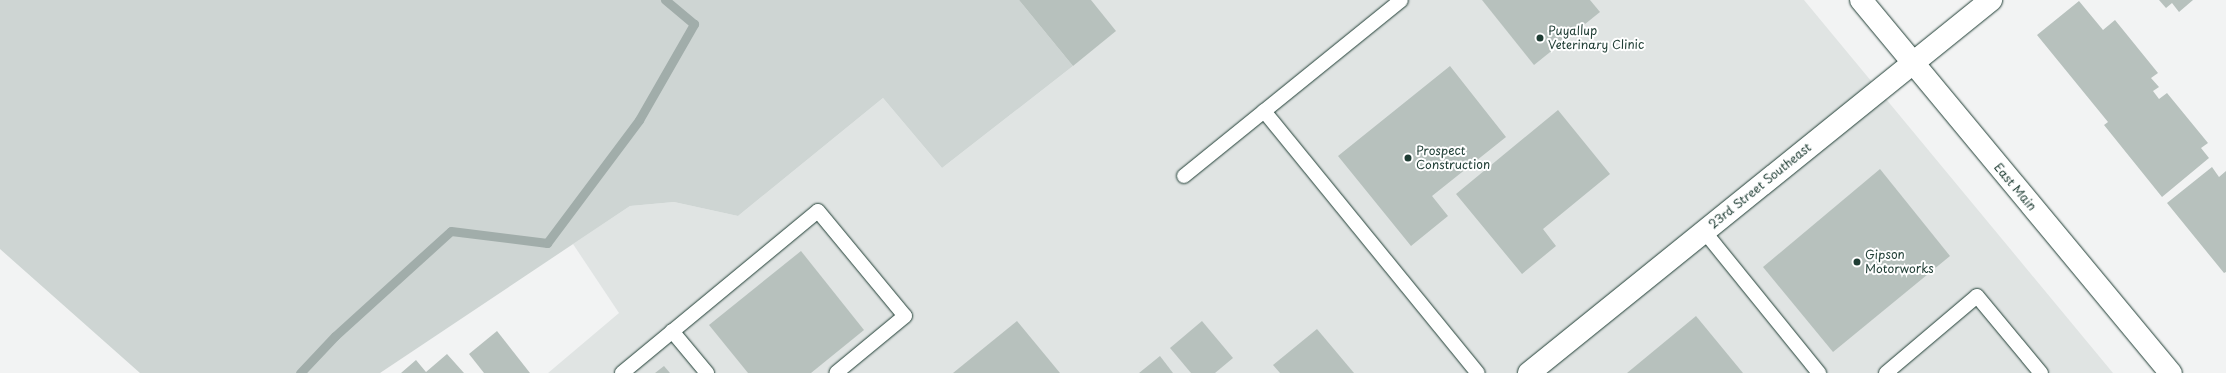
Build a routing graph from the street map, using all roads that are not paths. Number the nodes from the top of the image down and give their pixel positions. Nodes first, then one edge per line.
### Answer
1 (1401, 0) edge
2 (1861, 0) edge
3 (1991, 0) edge
4 (1912, 62) junction
5 (1264, 111) junction
6 (1184, 176) dead end
7 (1704, 231) junction
8 (672, 331) junction
9 (622, 373) edge
10 (707, 373) edge
11 (836, 373) edge
12 (1478, 373) edge
13 (1529, 373) edge
14 (1819, 373) edge
15 (1886, 373) edge
16 (2041, 373) edge
17 (2171, 373) edge

1 - 5 lane
2 - 4 street, East Main
3 - 4 street, 23rd Street Southeast
4 - 7 street, 23rd Street Southeast
4 - 17 street, East Main
5 - 6 lane
5 - 12 lane
7 - 13 street, 23rd Street Southeast
7 - 14 lane
8 - 9 lane
8 - 10 lane
8 - 11 lane
15 - 16 lane

